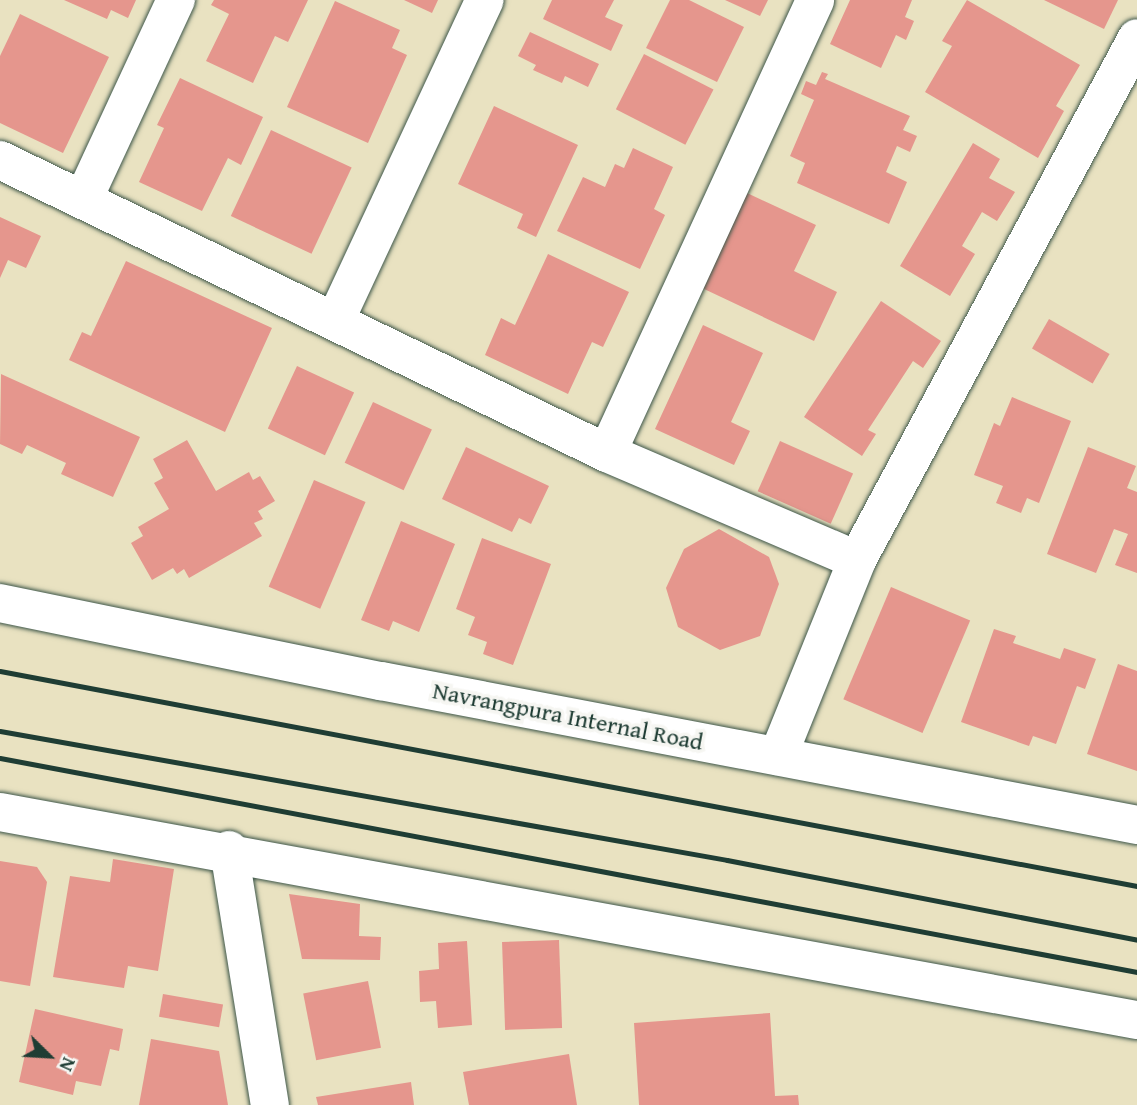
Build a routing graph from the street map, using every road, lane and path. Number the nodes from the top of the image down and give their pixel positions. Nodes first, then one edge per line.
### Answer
1 (176, 0) edge
2 (485, 0) edge
3 (815, 0) edge
4 (1137, 38) edge
5 (0, 160) edge
6 (83, 200) junction
7 (335, 321) junction
8 (607, 453) junction
9 (857, 560) junction
10 (0, 603) edge
11 (778, 756) junction
12 (0, 812) edge
13 (1137, 825) edge
14 (229, 850) junction
15 (1137, 1020) edge
16 (270, 1105) edge

1 - 6 street
2 - 7 street
3 - 8 street
4 - 9 street
5 - 6 street
6 - 7 street
7 - 8 street
8 - 9 street
9 - 11 street
10 - 11 street, Navrangpura Internal Road
11 - 13 street, Navrangpura Internal Road
12 - 14 street
14 - 15 street
14 - 16 street

